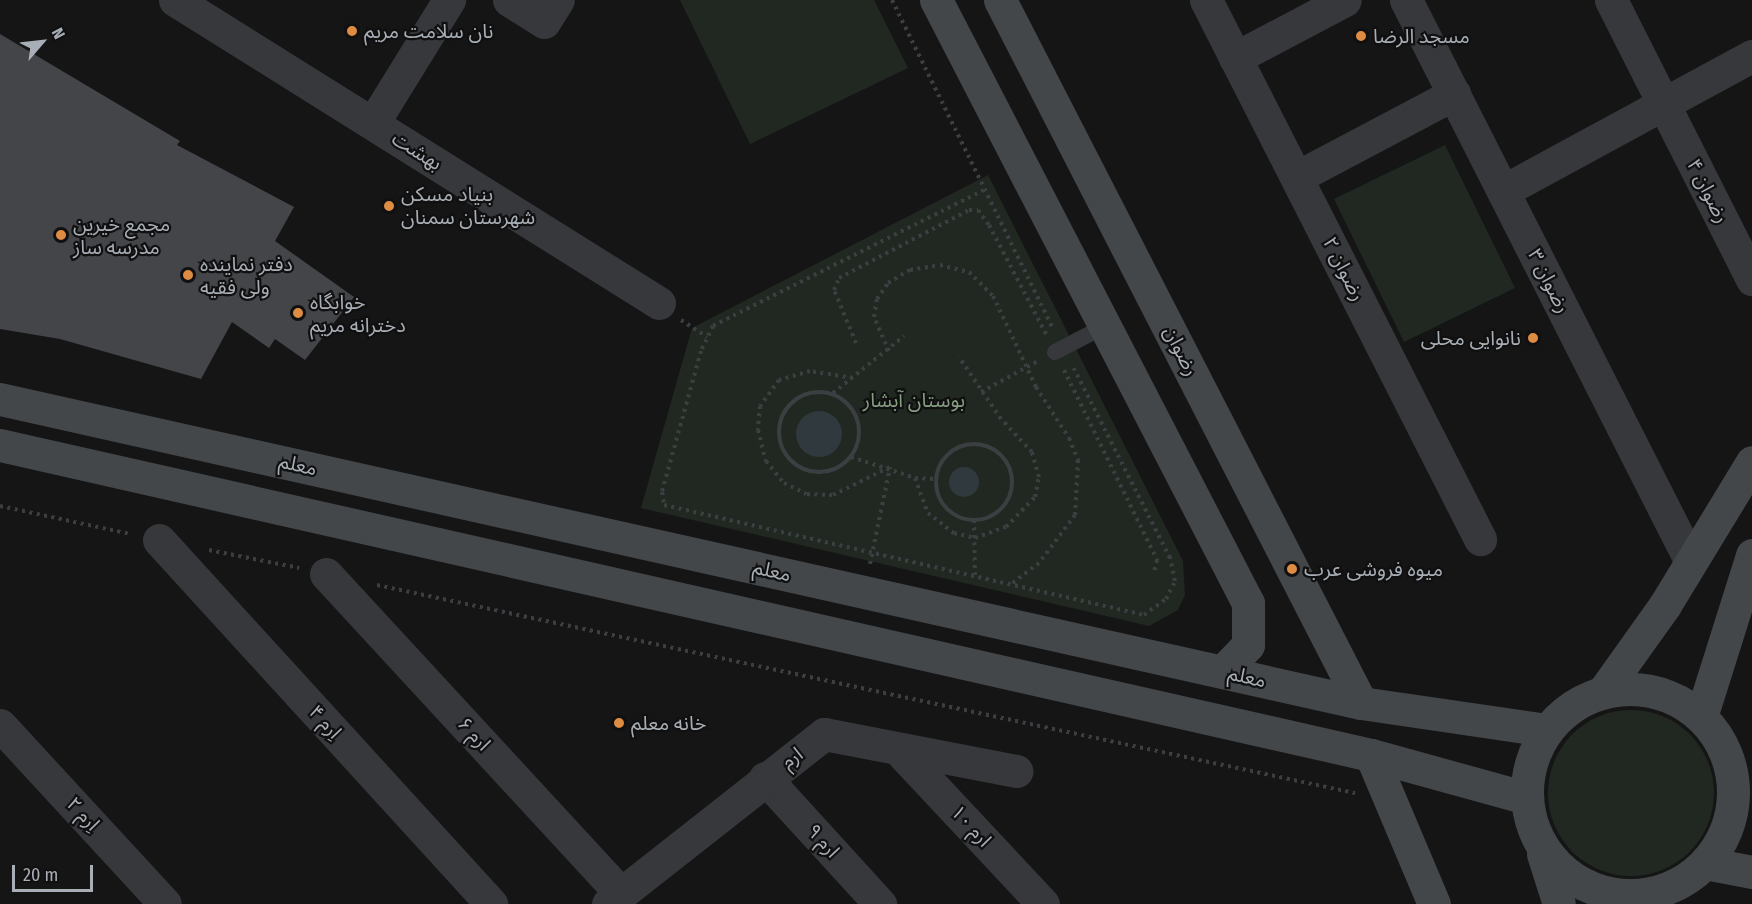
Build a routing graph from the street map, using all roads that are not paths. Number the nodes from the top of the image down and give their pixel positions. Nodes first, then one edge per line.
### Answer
1 (175, 0) edge
2 (449, 0) edge
3 (509, 0) edge
4 (558, 0) edge
5 (936, 0) edge
6 (1000, 0) edge
7 (1206, 0) edge
8 (1345, 0) edge
9 (1406, 0) edge
10 (1611, 0) edge
11 (1752, 56) edge
12 (1235, 58) junction
13 (1454, 94) junction
14 (1663, 104) junction
15 (373, 123) junction
16 (1297, 177) junction
17 (1503, 191) junction
18 (1752, 279) edge
19 (659, 303) dead end
20 (1105, 326) junction
21 (1059, 349) road end
22 (0, 399) edge
23 (0, 445) edge
24 (1752, 462) edge
25 (1480, 539) dead end
26 (159, 540) road end
27 (1752, 555) edge
28 (1691, 562) junction
29 (326, 574) road end
30 (1222, 672) junction
31 (1603, 692) junction
32 (1361, 703) junction
33 (1701, 717) junction
34 (0, 725) edge
35 (1547, 730) junction
36 (1722, 744) junction
37 (898, 749) junction
38 (1371, 755) junction
39 (1016, 771) dead end
40 (1752, 773) edge
41 (765, 778) junction
42 (1527, 798) junction
43 (1535, 833) junction
44 (1705, 863) junction
45 (1752, 872) edge
46 (1655, 897) edge
47 (614, 899) edge
48 (165, 904) edge
49 (491, 904) edge
50 (880, 904) edge
51 (1043, 904) edge
52 (1434, 904) edge
53 (1559, 904) edge

1 - 15 street, بهشت
2 - 15 street
3 - 4 street
5 - 20 main road
6 - 32 main road, رضوان
7 - 12 street, رضوان ۲
8 - 12 street
9 - 13 street, رضوان ۳
10 - 14 street, رضوان ۴
11 - 14 street
12 - 16 street, رضوان ۲
13 - 16 street
13 - 17 street, رضوان ۳
14 - 17 street
14 - 18 street, رضوان ۴
15 - 19 street, بهشت
16 - 25 street, رضوان ۲
17 - 28 street, رضوان ۳
20 - 21 lane
20 - 30 main road
22 - 30 main road, معلم
23 - 38 main road
24 - 28 main road
26 - 49 street, اِرم ۴
27 - 33 main road
28 - 31 main road
29 - 47 street, ارم ۶
30 - 32 main road, معلم
31 - 33 main road
31 - 35 main road
32 - 35 main road, معلم
33 - 36 main road
34 - 48 street, اِرم ۲
35 - 42 main road
36 - 40 main road
36 - 44 main road
37 - 39 street, ارم
37 - 41 street, ارم
37 - 51 street, ارم ۱۰
38 - 42 main road
38 - 52 main road
41 - 47 street, ارم
41 - 50 street, ارم ۹
42 - 43 main road
43 - 46 main road
43 - 53 main road
44 - 45 main road
44 - 46 main road

